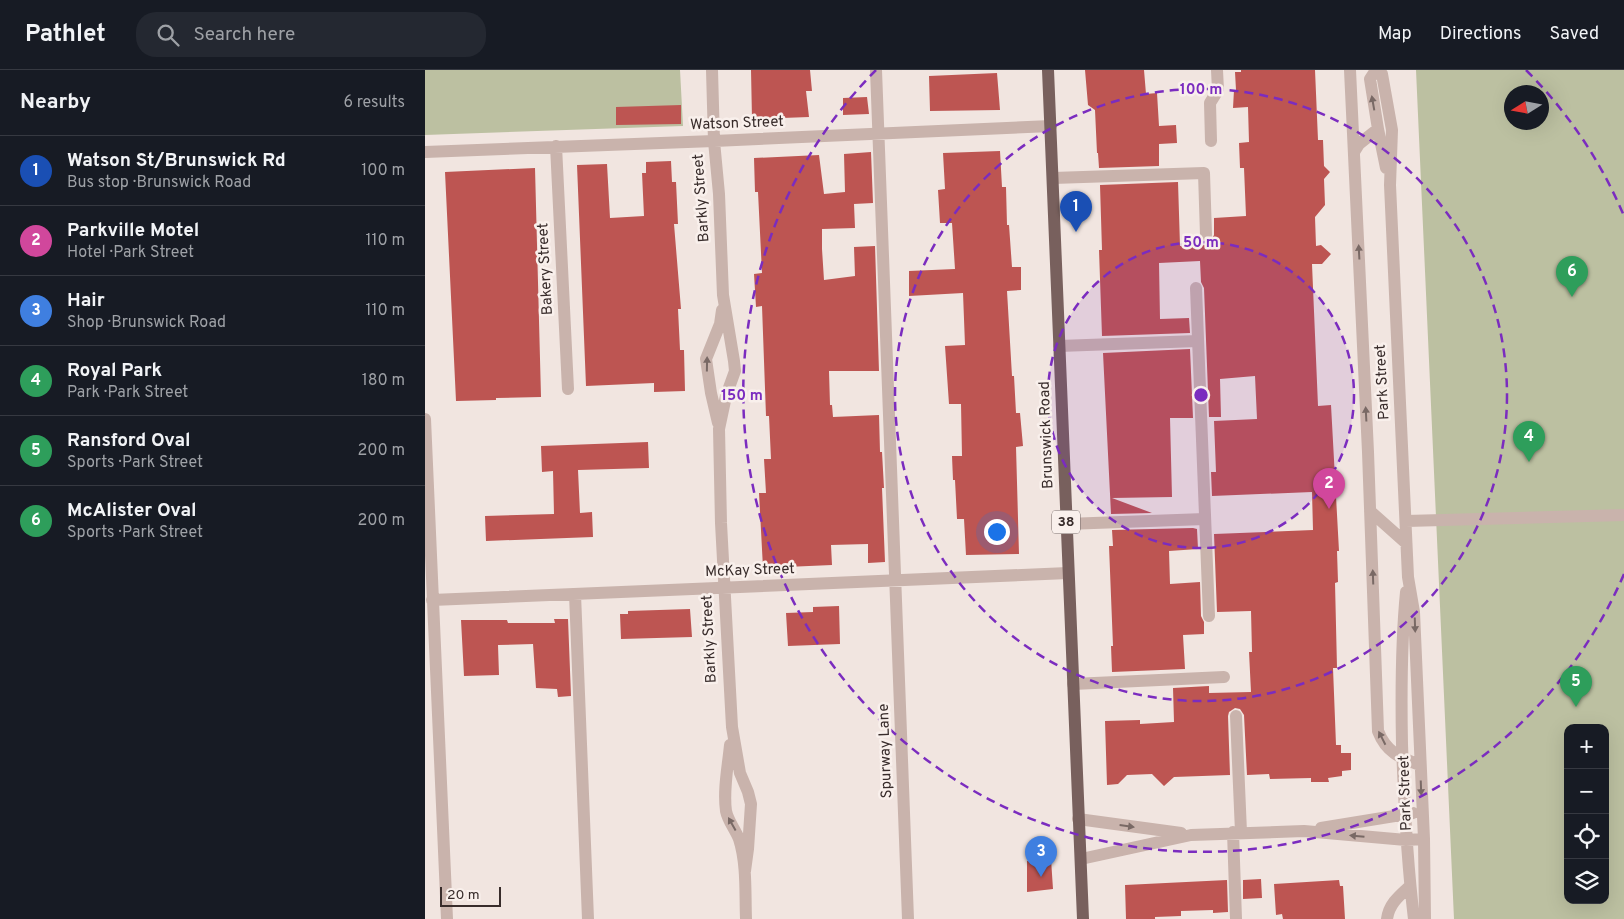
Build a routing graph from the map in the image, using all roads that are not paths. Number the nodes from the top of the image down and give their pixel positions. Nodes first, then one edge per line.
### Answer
1 (712, 70) edge
2 (875, 70) edge
3 (1048, 70) edge
4 (1217, 70) edge
5 (1350, 70) edge
6 (1376, 70) edge
7 (1051, 126) junction
8 (1378, 129) junction
9 (879, 134) junction
10 (714, 141) junction
11 (1211, 141) dead end
12 (556, 146) junction
13 (425, 152) edge
14 (1354, 152) junction
15 (1053, 178) junction
16 (1390, 185) junction
17 (1207, 235) dead end
18 (1196, 288) dead end
19 (723, 295) junction
20 (1198, 341) junction
21 (1059, 346) junction
22 (568, 389) dead end
23 (425, 419) edge
24 (719, 429) junction
25 (1370, 511) junction
26 (1624, 515) edge
27 (1205, 519) junction
28 (1406, 522) junction
29 (1066, 524) junction
30 (1406, 543) junction
31 (1068, 573) junction
32 (1408, 577) junction
33 (895, 581) junction
34 (724, 588) junction
35 (575, 594) junction
36 (432, 600) junction
37 (1209, 616) dead end
38 (1224, 677) dead end
39 (1073, 684) junction
40 (1236, 716) dead end
41 (732, 727) junction
42 (1403, 758) junction
43 (1420, 765) junction
44 (1422, 812) junction
45 (1405, 814) junction
46 (1078, 820) junction
47 (1304, 831) junction
48 (1237, 832) junction
49 (1191, 835) junction
50 (1424, 839) junction
51 (1406, 840) junction
52 (1081, 859) junction
53 (745, 871) junction
54 (1410, 886) junction
55 (447, 919) edge
56 (588, 919) edge
57 (746, 919) edge
58 (908, 919) edge
59 (1083, 919) edge
60 (1237, 919) edge
61 (1387, 919) edge
62 (1414, 919) edge
63 (1425, 919) edge

1 - 10 street, Barkly Street
2 - 9 street, Spurway Lane
3 - 7 main road, Brunswick Road / 38
4 - 11 street
5 - 14 street
8 -> 6 street, Park Street
6 - 16 street, Park Street
7 - 9 street, Watson Street
7 - 15 main road, Brunswick Road / 38
8 - 14 street
8 - 16 street, Park Street
9 - 10 street, Watson Street
9 - 33 street, Spurway Lane
10 - 12 street, Watson Street
10 - 19 street, Barkly Street
12 - 13 street, Watson Street
12 - 22 street, Bakery Street
25 -> 14 street
15 - 17 street
15 - 21 main road, Brunswick Road / 38
16 - 28 street, Park Street
18 - 20 street
19 - 24 street, Barkly Street
24 -> 19 street, Barkly Street
20 - 21 street
20 - 27 street
21 - 29 main road, Brunswick Road / 38
23 - 36 street
24 - 34 street, Barkly Street
25 - 30 street
42 -> 25 street
26 - 28 street
27 - 29 street
27 - 37 street
28 - 30 street, Park Street
29 - 31 main road, Brunswick Road / 38
30 - 32 street, Park Street
31 - 33 street, McKay Street
31 - 39 main road, Brunswick Road / 38
32 - 42 street, Park Street
32 -> 43 street, Park Street
33 - 34 street, McKay Street
33 - 58 street, Spurway Lane
34 - 35 street, McKay Street
34 - 41 street, Barkly Street
35 - 36 street, McKay Street
35 - 56 street
36 - 55 street
38 - 39 street
39 - 46 main road, Brunswick Road / 38
40 - 48 street
41 - 53 street, Barkly Street
53 -> 41 street, Barkly Street
42 - 43 street
42 - 45 street, Park Street
43 -> 44 street, Park Street
44 - 45 street
44 - 50 street, Park Street
45 - 47 street
45 - 51 street, Park Street
46 -> 49 street
46 - 52 main road, Brunswick Road / 38
47 - 48 street
51 -> 47 street
48 - 49 street
48 - 60 street
49 - 52 street
50 - 51 street
50 - 63 street, Park Street
51 - 54 street, Park Street
52 - 59 main road, Brunswick Road / 38
53 - 57 street, Barkly Street
54 - 61 street
54 - 62 street, Park Street

